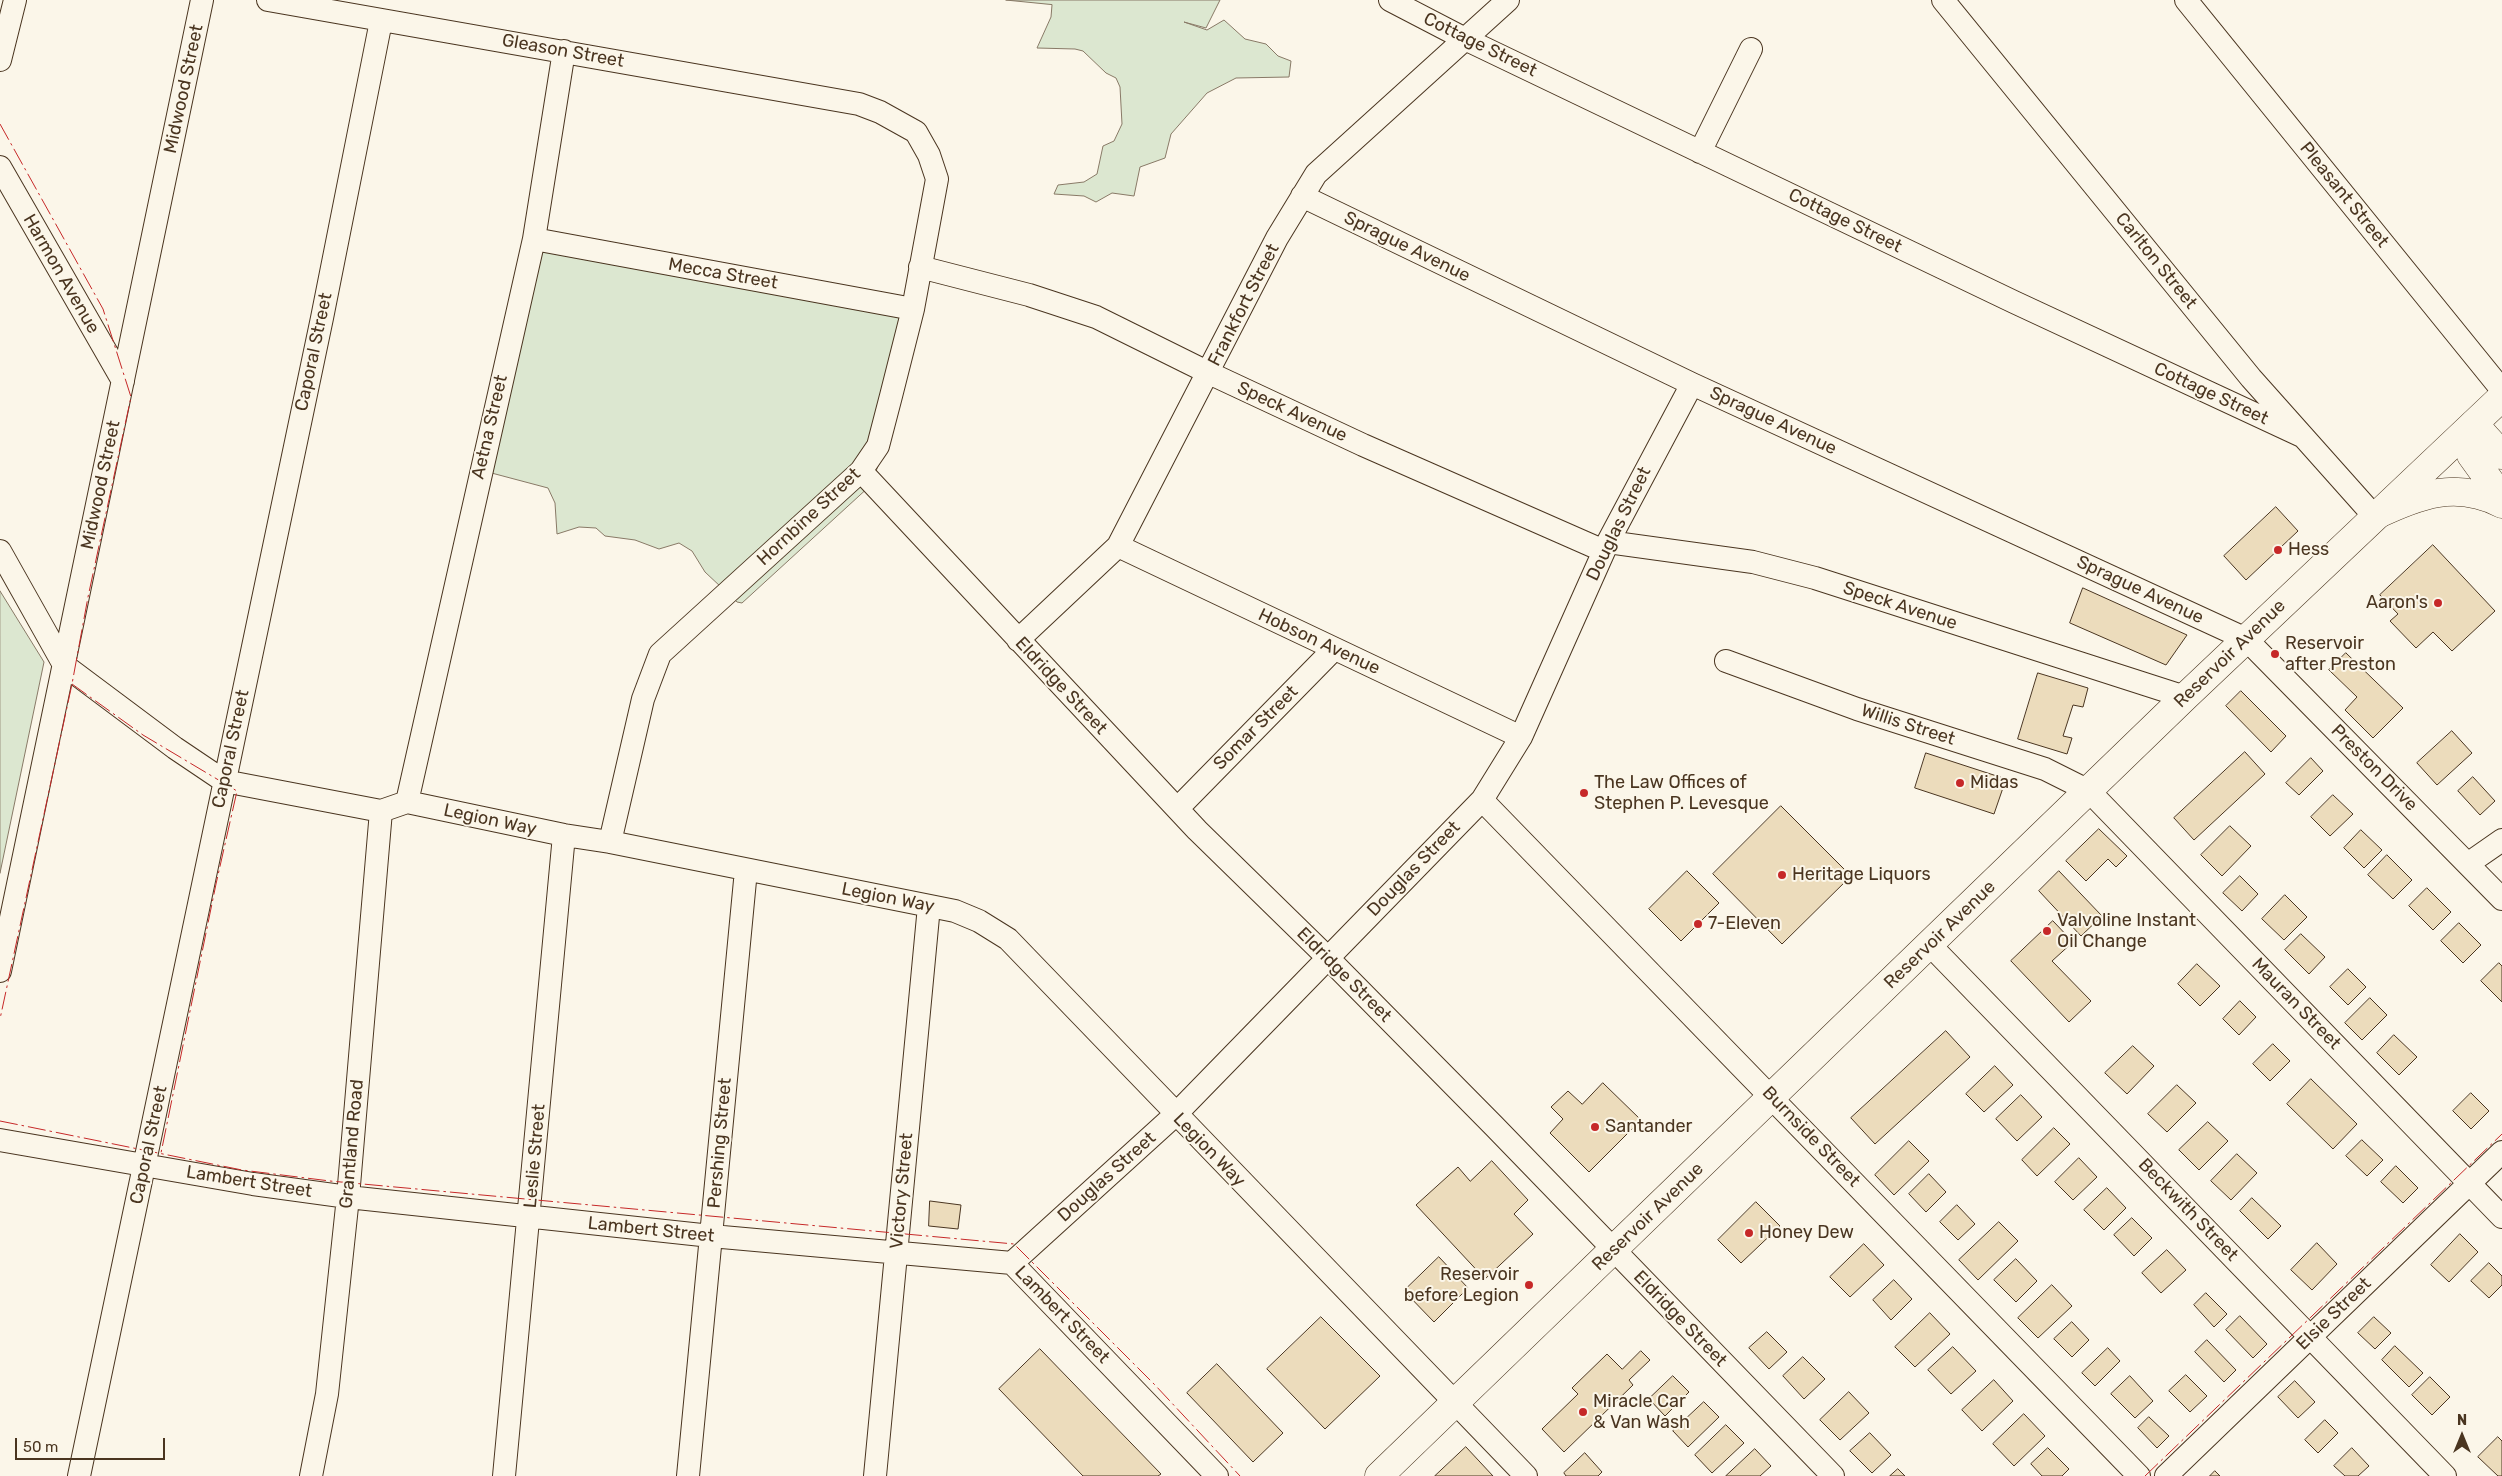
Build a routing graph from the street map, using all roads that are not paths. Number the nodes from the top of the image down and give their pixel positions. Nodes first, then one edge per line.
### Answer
1 (15, 0) edge
2 (202, 0) edge
3 (268, 0) edge
4 (1390, 0) edge
5 (1508, 0) edge
6 (1943, 0) edge
7 (2186, 0) edge
8 (381, 22) junction
9 (1464, 40) junction
10 (1751, 48) dead end
11 (564, 51) junction
12 (0, 60) edge
13 (859, 104) joint
14 (1700, 152) junction
15 (0, 167) edge
16 (1302, 196) junction
17 (534, 239) junction
18 (920, 267) junction
19 (913, 309) junction
20 (1209, 373) junction
21 (123, 381) junction
22 (1692, 384) junction
23 (2502, 390) edge
24 (2502, 397) edge
25 (2469, 429) junction
26 (2302, 436) junction
27 (2502, 455) edge
28 (861, 471) junction
29 (2502, 498) edge
30 (2502, 504) edge
31 (2374, 516) junction
32 (1118, 546) junction
33 (1606, 547) junction
34 (0, 551) edge
35 (2246, 639) junction
36 (1018, 640) junction
37 (1334, 649) junction
38 (1726, 661) dead end
39 (64, 665) junction
40 (2185, 697) junction
41 (1521, 737) junction
42 (224, 781) junction
43 (2089, 791) junction
44 (1482, 800) junction
45 (407, 802) junction
46 (1178, 808) junction
47 (381, 811) junction
48 (564, 835) junction
49 (2502, 840) edge
50 (610, 842) junction
51 (2469, 864) junction
52 (746, 870) junction
53 (2502, 899) edge
54 (929, 906) junction
55 (1930, 945) junction
56 (1328, 958) junction
57 (0, 971) edge
58 (1772, 1097) junction
59 (1176, 1115) junction
60 (0, 1140) edge
61 (2502, 1152) edge
62 (145, 1166) junction
63 (2469, 1183) junction
64 (348, 1197) junction
65 (530, 1217) junction
66 (2502, 1217) edge
67 (711, 1236) junction
68 (1614, 1250) junction
69 (896, 1254) junction
70 (1012, 1263) junction
71 (2310, 1337) junction
72 (1455, 1403) junction
73 (80, 1476) edge
74 (311, 1476) edge
75 (504, 1476) edge
76 (688, 1476) edge
77 (875, 1476) edge
78 (1217, 1476) edge
79 (1379, 1476) edge
80 (1526, 1476) edge
81 (1832, 1476) edge
82 (2139, 1476) edge
83 (2166, 1476) edge
84 (2445, 1476) edge

1 - 12 street
2 - 21 street, Midwood Street
3 - 8 street, Gleason Street
4 - 9 street, Cottage Street
5 - 9 street, Frankfort Street
6 - 26 street, Carlton Street
7 - 23 street, Pleasant Street
8 - 11 street, Gleason Street
8 - 42 street, Caporal Street
9 - 14 street, Cottage Street
9 - 16 street, Frankfort Street
10 - 14 street
11 - 13 street, Gleason Street
11 - 17 street, Aetna Street
13 - 18 street, Hornbine Street
14 - 26 street, Cottage Street
15 - 21 street, Harmon Avenue
16 - 20 street, Frankfort Street
16 - 22 street, Sprague Avenue
17 - 19 street, Mecca Street
17 - 45 street, Aetna Street
18 - 19 street, Hornbine Street
18 - 20 street, Speck Avenue
19 - 28 street, Hornbine Street
20 - 32 street, Frankfort Street
20 - 33 street, Speck Avenue
21 - 39 street, Midwood Street
22 - 33 street, Douglas Street
22 - 35 street, Sprague Avenue
24 - 25 main road, Reservoir Avenue
25 - 27 main road
25 - 29 main road
25 - 31 main road, Reservoir Avenue
26 - 31 street, Carlton Street
28 - 36 street, Eldridge Street
28 - 50 street, Hornbine Street
30 - 31 main road
31 - 35 main road, Reservoir Avenue
32 - 36 street, Frankfort Street
32 - 37 street, Hobson Avenue
33 - 40 street, Speck Avenue
33 - 41 street, Douglas Street
34 - 39 street
35 - 40 main road, Reservoir Avenue
35 - 51 street, Preston Drive
36 - 46 street, Eldridge Street
37 - 41 street, Hobson Avenue
37 - 46 street, Somar Street
38 - 43 street, Willis Street
39 - 42 street
39 - 57 street, Midwood Street
40 - 43 main road, Reservoir Avenue
41 - 44 street, Douglas Street
42 - 47 street
42 - 62 street, Caporal Street
43 - 55 main road, Reservoir Avenue
43 - 63 street, Mauran Street
44 - 56 street, Douglas Street
44 - 58 street, Burnside Street
45 - 47 street
45 - 48 street, Legion Way
46 - 56 street, Eldridge Street
47 - 64 street, Grantland Road
48 - 50 street, Legion Way
48 - 65 street, Leslie Street
49 - 51 street
50 - 52 street, Legion Way
51 - 53 street, Preston Drive
52 - 54 street, Legion Way
52 - 67 street, Pershing Street
54 - 59 street, Legion Way
54 - 69 street, Victory Street
55 - 58 main road, Reservoir Avenue
55 - 71 street, Beckwith Street
56 - 59 street, Douglas Street
56 - 68 street, Eldridge Street
58 - 68 main road, Reservoir Avenue
58 - 82 street, Burnside Street
59 - 70 street, Douglas Street
59 - 72 street, Legion Way
60 - 62 street, Lambert Street
61 - 63 street, Elsie Street
62 - 64 street, Lambert Street
62 - 73 street, Caporal Street
63 - 66 street, Mauran Street
63 - 71 street, Elsie Street
64 - 65 street, Lambert Street
64 - 74 street, Grantland Road
65 - 67 street, Lambert Street
65 - 75 street, Leslie Street
67 - 69 street, Lambert Street
67 - 76 street, Pershing Street
68 - 72 main road, Reservoir Avenue
68 - 81 street, Eldridge Street
69 - 70 street, Lambert Street
69 - 77 street, Victory Street
70 - 78 street, Lambert Street
71 - 83 street, Elsie Street
71 - 84 street, Beckwith Street
72 - 79 main road, Reservoir Avenue
72 - 80 street, Legion Way

